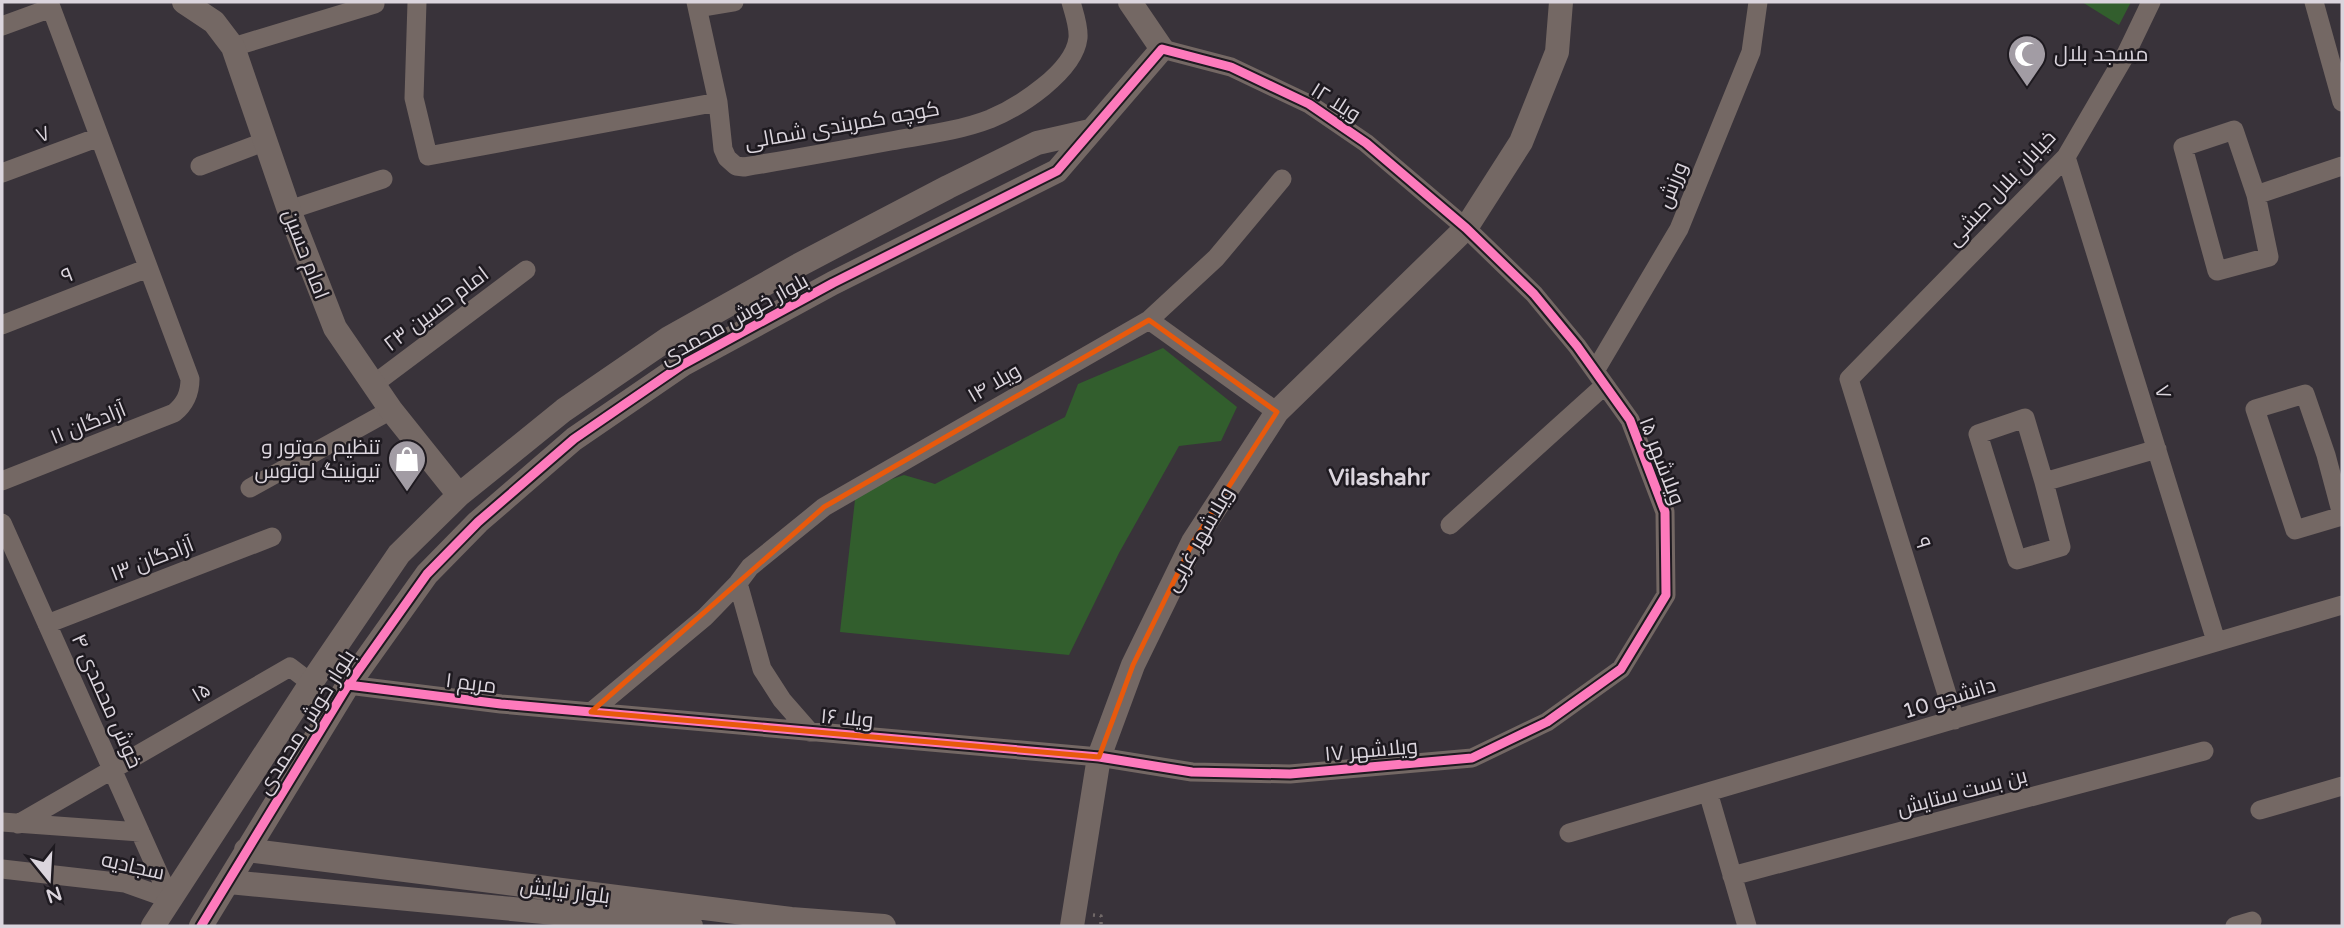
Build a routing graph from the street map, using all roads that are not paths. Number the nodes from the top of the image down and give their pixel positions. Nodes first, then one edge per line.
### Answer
1 (184, 2) edge
2 (417, 2) edge
3 (734, 2) edge
4 (1071, 2) edge
5 (1130, 2) edge
6 (1146, 2) edge
7 (1561, 2) edge
8 (1758, 2) edge
9 (2151, 2) edge
10 (2314, 2) edge
11 (50, 5) edge
12 (375, 5) dead end
13 (697, 5) edge
14 (2, 26) edge
15 (233, 47) junction
16 (1162, 49) junction
17 (718, 102) junction
18 (2342, 102) edge
19 (1090, 131) junction
20 (99, 137) junction
21 (266, 141) junction
22 (2066, 157) junction
23 (200, 166) dead end
24 (2342, 166) edge
25 (2, 173) edge
26 (383, 179) dead end
27 (1282, 179) dead end
28 (2256, 195) junction
29 (289, 210) junction
30 (1466, 229) junction
31 (808, 260) junction
32 (148, 268) junction
33 (526, 270) dead end
34 (823, 289) junction
35 (1149, 320) junction
36 (2, 326) edge
37 (1600, 378) junction
38 (1849, 379) joint
39 (374, 384) junction
40 (391, 410) junction
41 (1277, 412) junction
42 (2157, 449) junction
43 (2334, 452) edge
44 (2, 481) edge
45 (2044, 482) junction
46 (250, 488) dead end
47 (459, 495) junction
48 (2342, 515) edge
49 (2, 523) edge
50 (1450, 525) dead end
51 (272, 537) dead end
52 (738, 583) junction
53 (2342, 605) edge
54 (47, 624) junction
55 (2216, 641) junction
56 (1621, 669) joint
57 (312, 683) junction
58 (348, 685) junction
59 (591, 712) junction
60 (1955, 720) junction
61 (810, 732) junction
62 (2204, 751) dead end
63 (1099, 757) junction
64 (112, 769) junction
65 (2342, 786) edge
66 (1708, 792) junction
67 (2260, 810) dead end
68 (10, 823) edge
69 (140, 832) junction
70 (1569, 832) dead end
71 (246, 850) junction
72 (2, 869) edge
73 (1732, 876) junction
74 (229, 882) junction
75 (170, 899) junction
76 (554, 902) junction
77 (791, 923) edge
78 (153, 926) edge
79 (201, 926) edge
80 (691, 926) edge
81 (884, 926) edge
82 (1072, 926) edge
83 (1746, 926) edge

1 - 15 street, امام حسین
2 - 17 street
3 - 13 street
4 - 17 street, کوچه کمربندی شمالی
5 - 16 street
6 - 16 street
7 - 30 street, ویلاشهر غربی
8 - 37 street, ورزش
9 - 22 street, خیابان بلال حبشی
10 - 18 street
11 - 14 street
11 - 20 street
12 - 15 street
13 - 17 street
15 - 21 street, امام حسین
16 - 19 street
16 - 30 street, ویلا ۱۲
19 - 31 street, بلوار خوش محمدی
19 - 34 street, بلوار خوش محمدی
20 - 25 street, ۷
20 - 32 street
21 - 23 street
21 - 29 street, امام حسین
22 - 38 street, خیابان بلال حبشی
22 - 42 street, ۷
24 - 28 street
26 - 29 street
27 - 35 street, ۱۴ ویلا
28 - 28 street
29 - 39 street, امام حسین
30 - 37 street, ویلاشهر ۱۵
30 - 41 street, ویلاشهر غربی
31 - 34 street
31 - 47 street, بلوار خوش محمدی
32 - 36 street, ۹
32 - 44 street, آزادگان ۱۱
33 - 39 street, امام حسین ۲۳
34 - 58 street, بلوار خوش محمدی
35 - 41 street
35 - 52 street, ۱۴ ویلا
37 - 50 street, ورزش
37 - 56 street, ویلاشهر ۱۵
38 - 60 street, ۹
39 - 40 street, امام حسین
40 - 46 street
40 - 47 street, امام حسین
41 - 63 street, ویلاشهر غربی
42 - 45 street
42 - 55 street, ۷
43 - 48 street
43 - 48 street
45 - 45 street
47 - 57 street, بلوار خوش محمدی
49 - 54 street, خوش محمدی ۴
51 - 54 street, آزادگان ۱۳
52 - 59 street, ۱۴ ویلا
52 - 61 street
53 - 55 street, دانشجو 10
54 - 64 street, خوش محمدی ۴
55 - 60 street, دانشجو 10
56 - 63 street, ویلاشهر ۱۷
57 - 64 street, ۱۵
57 - 75 street, بلوار خوش محمدی
58 - 59 street, ۱ مریم
58 - 71 street, بلوار خوش محمدی
59 - 61 street, ۱۶ ویلا
60 - 66 street, دانشجو 10
61 - 63 street, ۱۶ ویلا
62 - 73 street, بن بست ستایش
63 - 82 street, ویلاشهر غربی
64 - 68 street
64 - 69 street, خوش محمدی ۴
65 - 67 street
66 - 70 street, دانشجو 10
66 - 73 street
68 - 69 street, سجادیه
69 - 75 street, خوش محمدی ۴
71 - 74 street, بلوار خوش محمدی
71 - 76 street, بلوار نیایش
72 - 75 street, سجادیه
73 - 83 street
74 - 76 street, بلوار نیایش
74 - 79 street, بلوار خوش محمدی
75 - 78 street, بلوار خوش محمدی
76 - 77 street, بلوار نیایش
76 - 80 street, بلوار نیایش
77 - 81 street, بلوار نیایش

